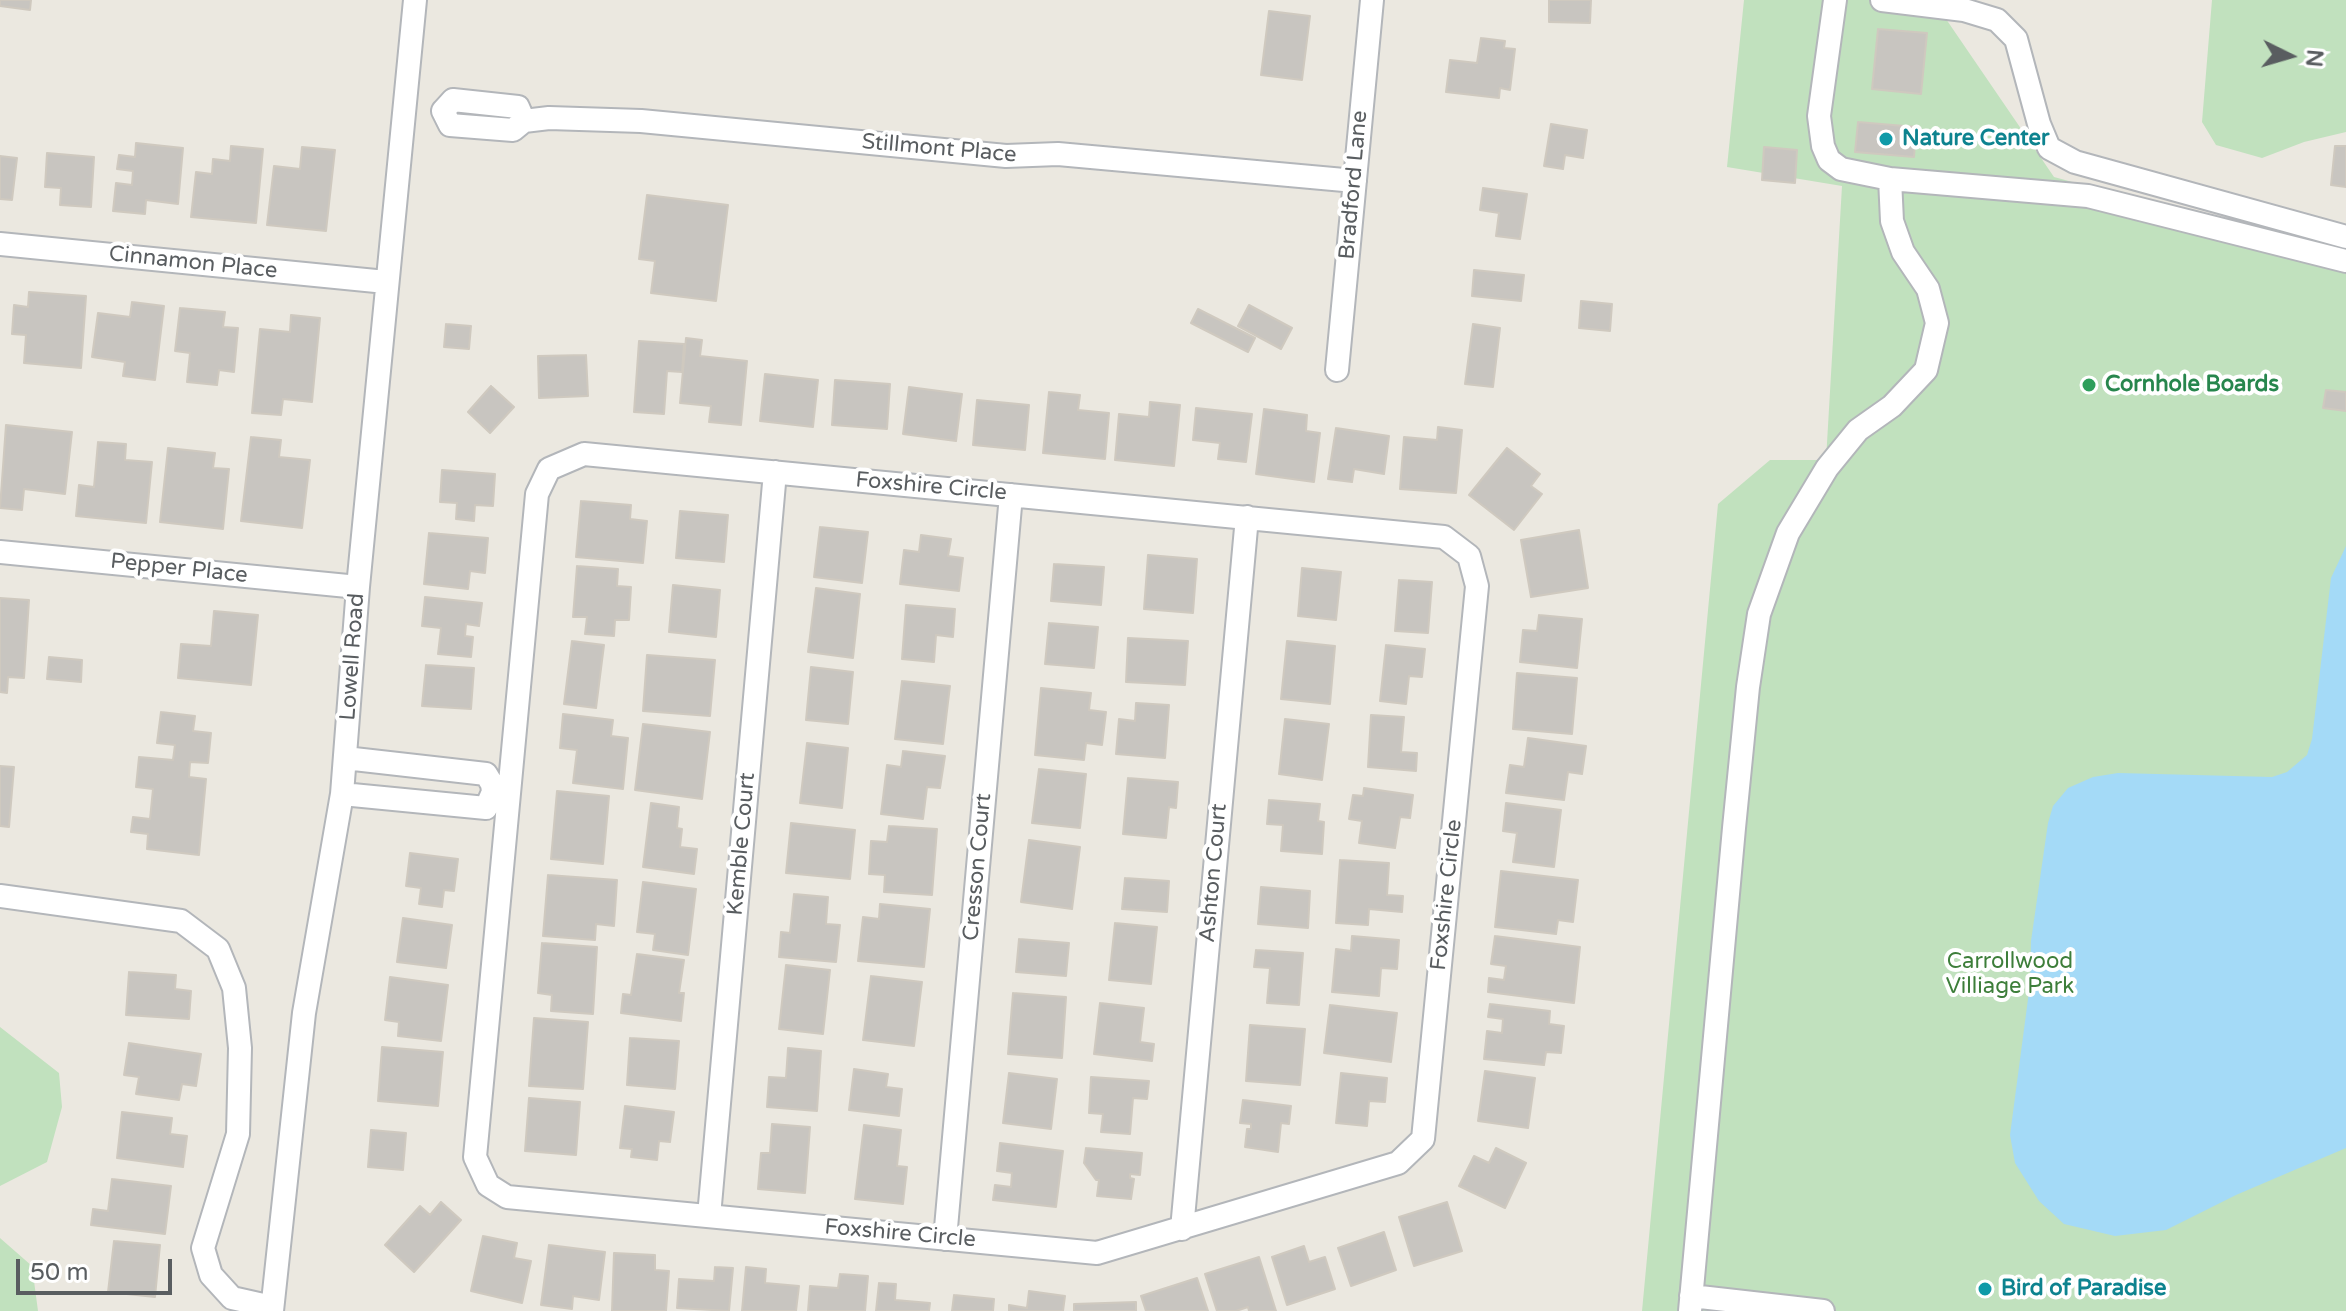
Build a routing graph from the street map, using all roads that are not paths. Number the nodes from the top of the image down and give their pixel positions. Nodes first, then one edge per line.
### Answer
1 (415, 0) edge
2 (1372, 0) edge
3 (1835, 0) edge
4 (1882, 0) edge
5 (484, 103) junction
6 (404, 108) junction
7 (443, 111) junction
8 (524, 121) junction
9 (481, 127) junction
10 (1890, 179) junction
11 (1355, 181) junction
12 (2346, 237) edge
13 (0, 244) edge
14 (2346, 261) edge
15 (386, 282) junction
16 (1337, 370) dead end
17 (775, 472) junction
18 (1011, 495) junction
19 (1247, 517) junction
20 (0, 552) edge
21 (358, 587) junction
22 (345, 758) junction
23 (501, 793) junction
24 (342, 794) junction
25 (0, 896) edge
26 (709, 1216) junction
27 (1182, 1229) junction
28 (945, 1239) junction
29 (1690, 1304) edge
30 (272, 1309) edge
31 (1823, 1311) edge

1 - 6 street, Lowell Road
2 - 11 street, Bradford Lane
3 - 10 street
4 - 12 street
5 - 7 street, Stillmont Place
5 - 8 street, Stillmont Place
5 - 9 street
6 - 7 street, Stillmont Place
6 - 15 street, Lowell Road
7 - 9 street, Stillmont Place
8 - 9 street, Stillmont Place
8 - 11 street, Stillmont Place
10 - 14 street
10 - 29 street
11 - 16 street, Bradford Lane
13 - 15 street, Cinnamon Place
15 - 21 street, Lowell Road
17 - 18 street, Foxshire Circle
17 - 23 street, Foxshire Circle
17 - 26 street, Kemble Court
18 - 19 street, Foxshire Circle
18 - 28 street, Cresson Court
19 - 27 street, Ashton Court
19 - 27 street, Foxshire Circle
20 - 21 street, Pepper Place
21 - 22 street, Lowell Road
22 - 23 street
22 - 24 street, Lowell Road
23 - 24 street
23 - 26 street, Foxshire Circle
24 - 30 street, Lowell Road
25 - 30 street
26 - 28 street, Foxshire Circle
27 - 28 street, Foxshire Circle
29 - 31 street

